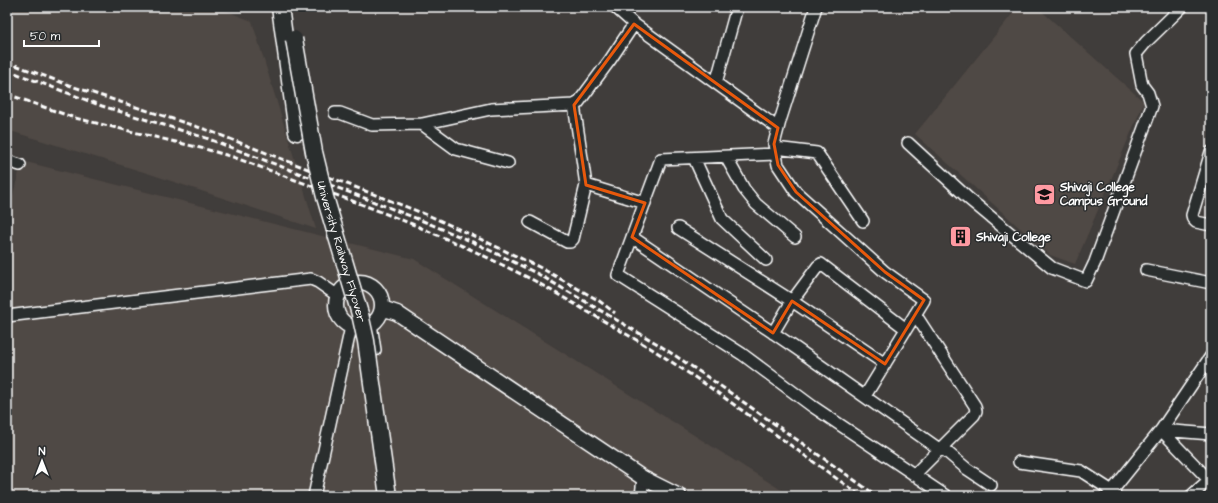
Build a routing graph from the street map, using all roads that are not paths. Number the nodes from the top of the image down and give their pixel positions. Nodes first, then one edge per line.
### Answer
1 (280, 7) edge
2 (288, 7) edge
3 (615, 7) edge
4 (737, 7) edge
5 (816, 7) edge
6 (1182, 7) edge
7 (634, 24) junction
8 (716, 83) junction
9 (574, 105) junction
10 (335, 113) dead end
11 (422, 124) junction
12 (778, 128) junction
13 (297, 132) dead end
14 (908, 143) dead end
15 (776, 151) junction
16 (1211, 152) edge
17 (726, 157) junction
18 (694, 158) junction
19 (7, 160) edge
20 (508, 163) dead end
21 (20, 165) dead end
22 (586, 186) junction
23 (645, 203) junction
24 (863, 221) dead end
25 (530, 222) dead end
26 (1211, 225) edge
27 (678, 228) dead end
28 (632, 237) junction
29 (795, 237) dead end
30 (766, 260) dead end
31 (1146, 270) dead end
32 (1211, 283) edge
33 (338, 296) junction
34 (792, 301) junction
35 (382, 308) junction
36 (915, 314) junction
37 (7, 316) edge
38 (360, 326) junction
39 (906, 329) junction
40 (773, 333) junction
41 (1211, 356) edge
42 (884, 364) junction
43 (865, 396) junction
44 (1161, 430) junction
45 (1211, 434) edge
46 (940, 448) junction
47 (1019, 462) dead end
48 (914, 475) junction
49 (643, 478) junction
50 (1210, 481) edge
51 (992, 485) dead end
52 (1112, 494) edge
53 (314, 496) edge
54 (381, 496) edge
55 (388, 496) edge
56 (395, 496) edge
57 (641, 496) edge
58 (679, 496) edge
59 (946, 496) edge
60 (1191, 496) edge

1 - 13 main road
2 - 55 main road, University Railway Flyover, bridge
3 - 7 street
4 - 8 street
5 - 12 street
6 - 14 street
7 - 8 street
7 - 9 street
8 - 12 street
9 - 11 street
9 - 22 street
10 - 11 street
11 - 20 street
12 - 15 street
15 - 17 street
15 - 24 street
15 - 36 street
16 - 26 street
17 - 18 street
17 - 29 street
18 - 23 street
18 - 30 street
19 - 21 street
22 - 23 street
22 - 25 street
23 - 28 street
27 - 34 street
28 - 40 street
28 - 48 street
31 - 32 street
33 - 35 street
33 - 37 street
33 - 38 street
34 - 39 street
34 - 40 street
34 - 42 street
35 - 38 street
35 - 49 street
36 - 39 street
36 - 46 street
38 - 53 street
38 - 54 street
38 - 56 street
39 - 42 street
40 - 43 street
41 - 44 street
42 - 43 street
43 - 46 street
44 - 45 street
44 - 50 street
44 - 52 street
46 - 48 street
46 - 51 street
47 - 52 street
48 - 59 street
49 - 57 street
49 - 58 street
50 - 60 street

